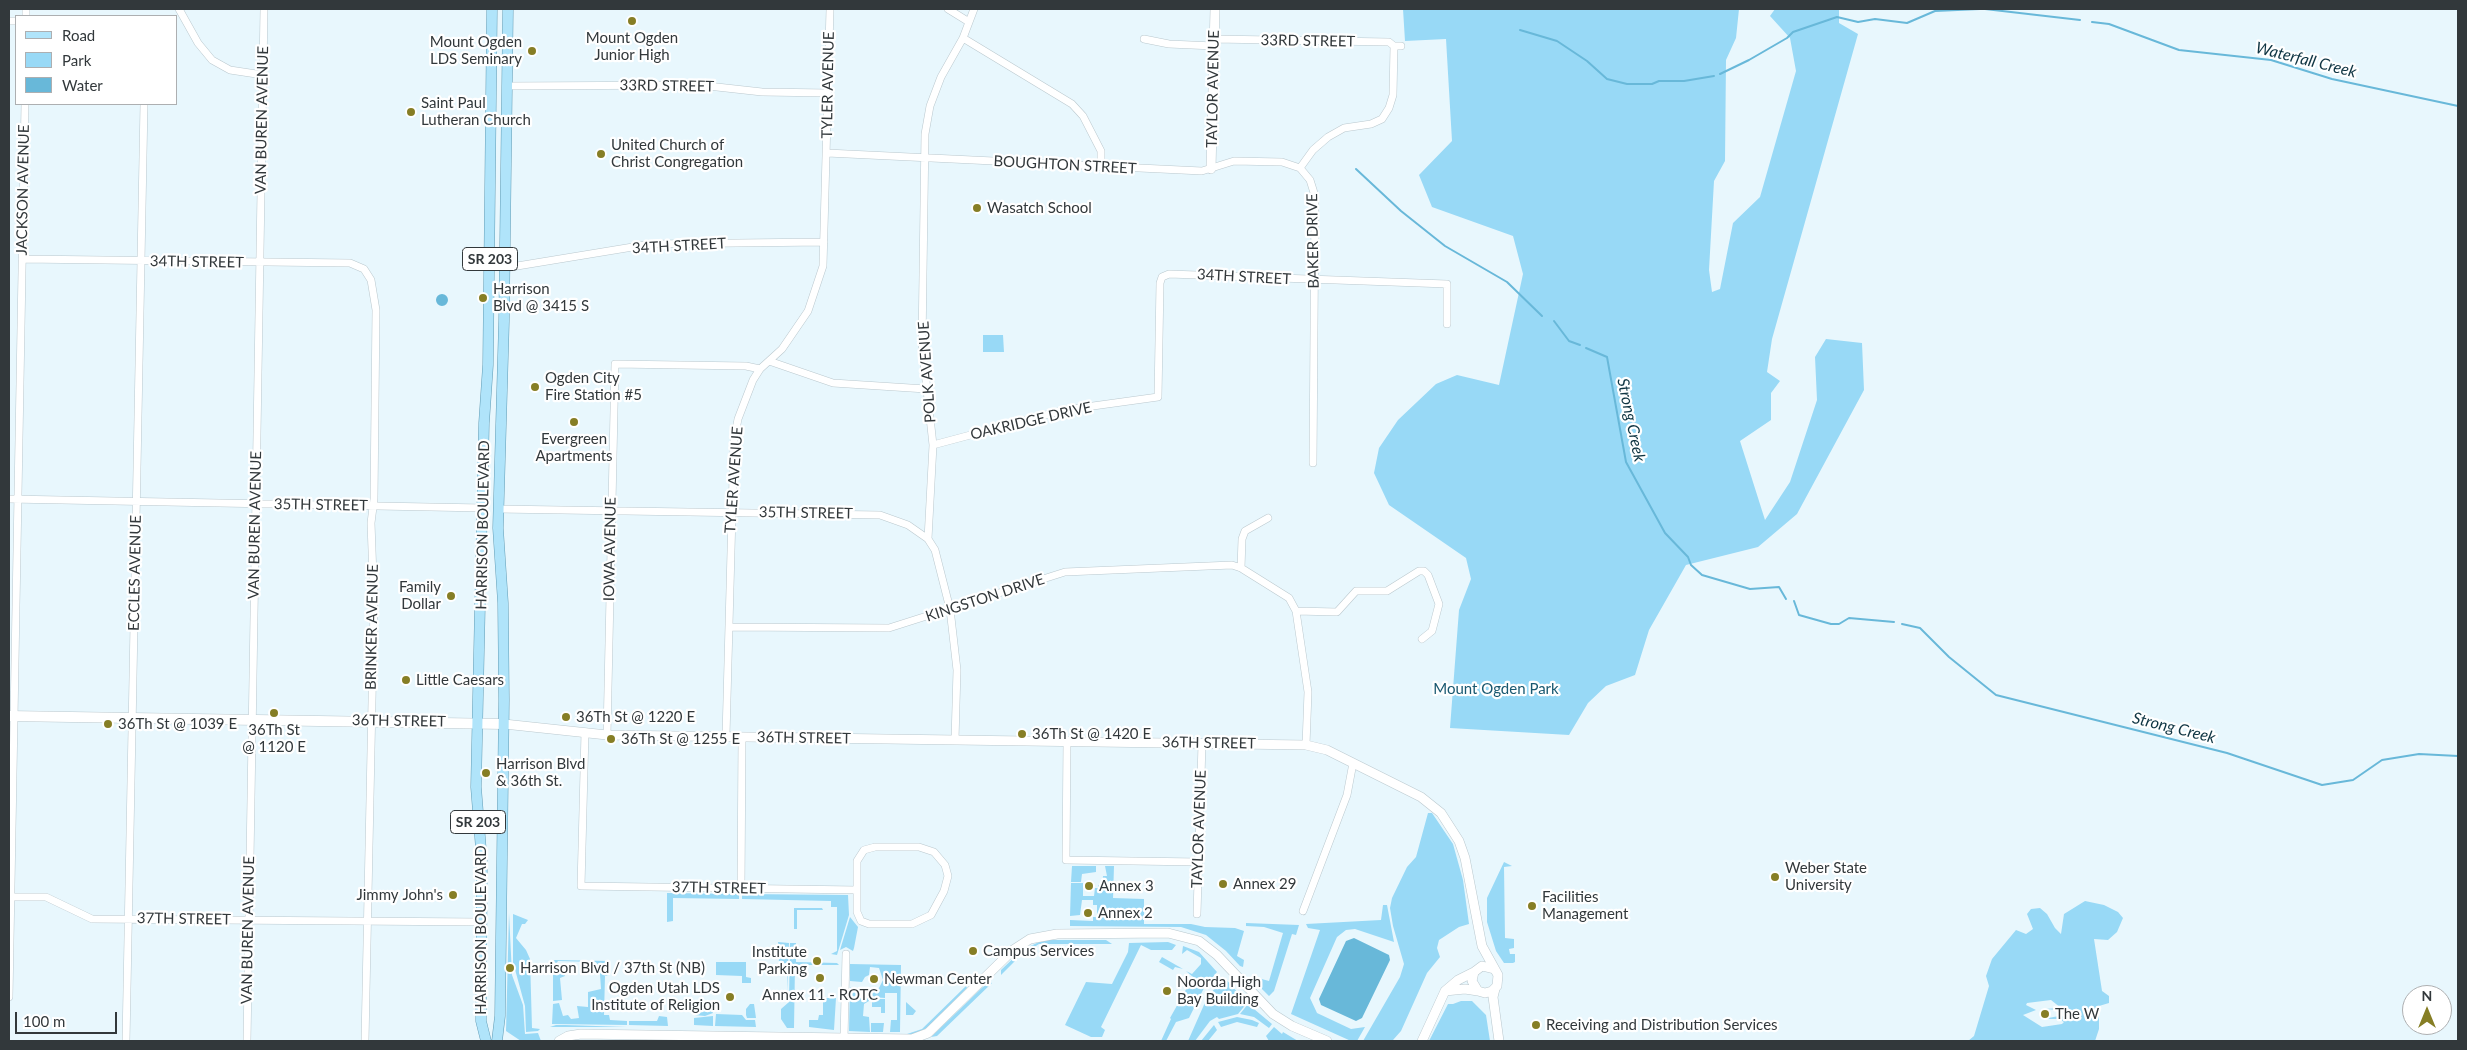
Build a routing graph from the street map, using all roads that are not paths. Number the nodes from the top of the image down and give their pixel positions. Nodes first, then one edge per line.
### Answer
1 (179, 9) edge
2 (264, 9) edge
3 (492, 9) edge
4 (508, 9) edge
5 (830, 9) edge
6 (948, 9) edge
7 (974, 9) edge
8 (1215, 9) edge
9 (969, 22) junction
10 (962, 38) junction
11 (1144, 39) dead end
12 (1214, 43) junction
13 (263, 75) junction
14 (506, 86) junction
15 (828, 93) junction
16 (25, 105) edge
17 (144, 105) edge
18 (827, 153) junction
19 (925, 158) junction
20 (1101, 167) junction
21 (1300, 168) junction
22 (1211, 169) junction
23 (824, 242) junction
24 (22, 259) junction
25 (140, 261) junction
26 (259, 263) junction
27 (505, 268) junction
28 (368, 273) joint
29 (1162, 277) joint
30 (1314, 280) junction
31 (1447, 324) dead end
32 (769, 361) junction
33 (760, 369) junction
34 (926, 389) junction
35 (933, 446) junction
36 (1313, 463) dead end
37 (9, 500) edge
38 (18, 500) junction
39 (137, 502) junction
40 (255, 504) junction
41 (372, 507) junction
42 (482, 508) junction
43 (498, 509) junction
44 (611, 510) junction
45 (730, 512) junction
46 (1268, 518) dead end
47 (928, 539) junction
48 (1241, 568) junction
49 (950, 609) junction
50 (1296, 611) junction
51 (729, 627) junction
52 (1422, 639) dead end
53 (11, 716) edge
54 (132, 717) junction
55 (250, 720) junction
56 (370, 721) junction
57 (478, 723) junction
58 (504, 724) junction
59 (585, 732) junction
60 (607, 735) junction
61 (726, 736) junction
62 (742, 737) junction
63 (955, 740) junction
64 (1067, 741) junction
65 (1202, 743) junction
66 (1306, 745) junction
67 (1353, 763) junction
68 (10, 820) edge
69 (1199, 862) junction
70 (741, 889) junction
71 (857, 890) junction
72 (11, 897) junction
73 (1303, 911) dead end
74 (1197, 914) dead end
75 (129, 918) junction
76 (367, 919) junction
77 (248, 920) junction
78 (482, 922) junction
79 (1482, 946) junction
80 (846, 954) dead end
81 (1494, 969) junction
82 (1476, 970) junction
83 (1495, 989) junction
84 (1480, 991) junction
85 (1444, 992) junction
86 (9, 997) edge
87 (1498, 1031) junction
88 (844, 1040) junction
89 (126, 1041) edge
90 (246, 1041) edge
91 (365, 1041) edge
92 (486, 1041) edge
93 (497, 1041) edge
94 (559, 1041) edge
95 (1327, 1041) edge
96 (1422, 1041) edge
97 (1499, 1041) edge

1 - 13 street
2 - 13 street, VAN BUREN AVENUE
3 - 42 main road, HARRISON BOULEVARD / SR 203
4 - 14 main road, HARRISON BOULEVARD / SR 203
5 - 15 street, TYLER AVENUE
6 - 9 street
7 - 9 street, POLK AVENUE
8 - 12 street, TAYLOR AVENUE
9 - 10 street, POLK AVENUE
10 - 19 street, POLK AVENUE
10 - 20 street
11 - 12 street, 33RD STREET
12 - 21 street, 33RD STREET
12 - 22 street, TAYLOR AVENUE
13 - 26 street, VAN BUREN AVENUE
14 - 15 street, 33RD STREET
14 - 27 main road, HARRISON BOULEVARD / SR 203
15 - 18 street, TYLER AVENUE
16 - 24 street, JACKSON AVENUE
17 - 25 street, ECCLES AVENUE
18 - 19 street, BOUGHTON STREET
18 - 23 street, TYLER AVENUE
19 - 20 street, BOUGHTON STREET
19 - 34 street, POLK AVENUE
20 - 22 street, BOUGHTON STREET
21 - 22 street, BOUGHTON STREET
21 - 30 street, BAKER DRIVE
23 - 27 street, 34TH STREET
23 - 32 street, TYLER AVENUE
24 - 25 street, 34TH STREET
24 - 38 street, JACKSON AVENUE
25 - 26 street, 34TH STREET
25 - 39 street, ECCLES AVENUE
26 - 28 street, 34TH STREET
26 - 40 street, VAN BUREN AVENUE
27 - 43 main road, HARRISON BOULEVARD / SR 203
28 - 41 street, BRINKER AVENUE
29 - 30 street, 34TH STREET
29 - 35 street, OAKRIDGE DRIVE
30 - 31 street, 34TH STREET
30 - 36 street, BAKER DRIVE
32 - 33 street, TYLER AVENUE
32 - 34 street
33 - 44 street, IOWA AVENUE
33 - 45 street, TYLER AVENUE
34 - 35 street, POLK AVENUE
35 - 47 street, POLK AVENUE
37 - 38 street, 35TH STREET
38 - 39 street, 35TH STREET
38 - 53 street, JACKSON AVENUE
39 - 40 street, 35TH STREET
39 - 54 street, ECCLES AVENUE
40 - 41 street, 35TH STREET
40 - 55 street, VAN BUREN AVENUE
41 - 42 street, 35TH STREET
41 - 56 street, BRINKER AVENUE
42 - 57 main road, HARRISON BOULEVARD / SR 203
43 - 44 street, 35TH STREET
43 - 58 main road, HARRISON BOULEVARD / SR 203
44 - 45 street, 35TH STREET
44 - 60 street, IOWA AVENUE
45 - 47 street, 35TH STREET
45 - 51 street, TYLER AVENUE
46 - 48 street
47 - 49 street, POLK AVENUE
48 - 49 street, KINGSTON DRIVE
48 - 50 street
49 - 51 street, KINGSTON DRIVE
49 - 63 street, POLK AVENUE
50 - 52 street
50 - 66 street
51 - 61 street, TYLER AVENUE
53 - 54 main road, 36TH STREET
53 - 68 street, JACKSON AVENUE
54 - 55 main road, 36TH STREET
54 - 75 street, ECCLES AVENUE
55 - 56 main road, 36TH STREET
55 - 77 street, VAN BUREN AVENUE
56 - 57 main road, 36TH STREET
56 - 76 street, BRINKER AVENUE
57 - 58 main road, 36TH STREET
57 - 78 main road, HARRISON BOULEVARD / SR 203
58 - 59 street, 36TH STREET
58 - 93 main road, HARRISON BOULEVARD / SR 203
59 - 60 street, 36TH STREET
59 - 70 street, 37TH STREET
60 - 61 street, 36TH STREET
61 - 62 street, 36TH STREET
62 - 63 street, 36TH STREET
62 - 70 street
63 - 64 street, 36TH STREET
64 - 65 street, 36TH STREET
64 - 69 street
65 - 66 street, 36TH STREET
65 - 69 street, TAYLOR AVENUE
66 - 67 street, 36TH STREET
67 - 73 street
67 - 79 street, 36TH STREET
68 - 72 street, JACKSON AVENUE
69 - 74 street, TAYLOR AVENUE
70 - 71 street, 37TH STREET
71 - 71 street
72 - 75 street, 37TH STREET
72 - 86 street, JACKSON AVENUE
75 - 77 street, 37TH STREET
75 - 89 street, ECCLES AVENUE
76 - 77 street, 37TH STREET
76 - 78 street, 37TH STREET
76 - 91 street, BRINKER AVENUE
77 - 90 street, VAN BUREN AVENUE
78 - 92 main road, HARRISON BOULEVARD / SR 203
79 - 81 street, 36TH STREET
79 - 82 street, 36TH STREET
80 - 88 street
81 - 82 street
81 - 83 street
82 - 84 street
82 - 85 street
83 - 84 street
83 - 87 street
84 - 85 street
84 - 87 street
85 - 96 street
87 - 97 street
88 - 94 street
88 - 95 street

